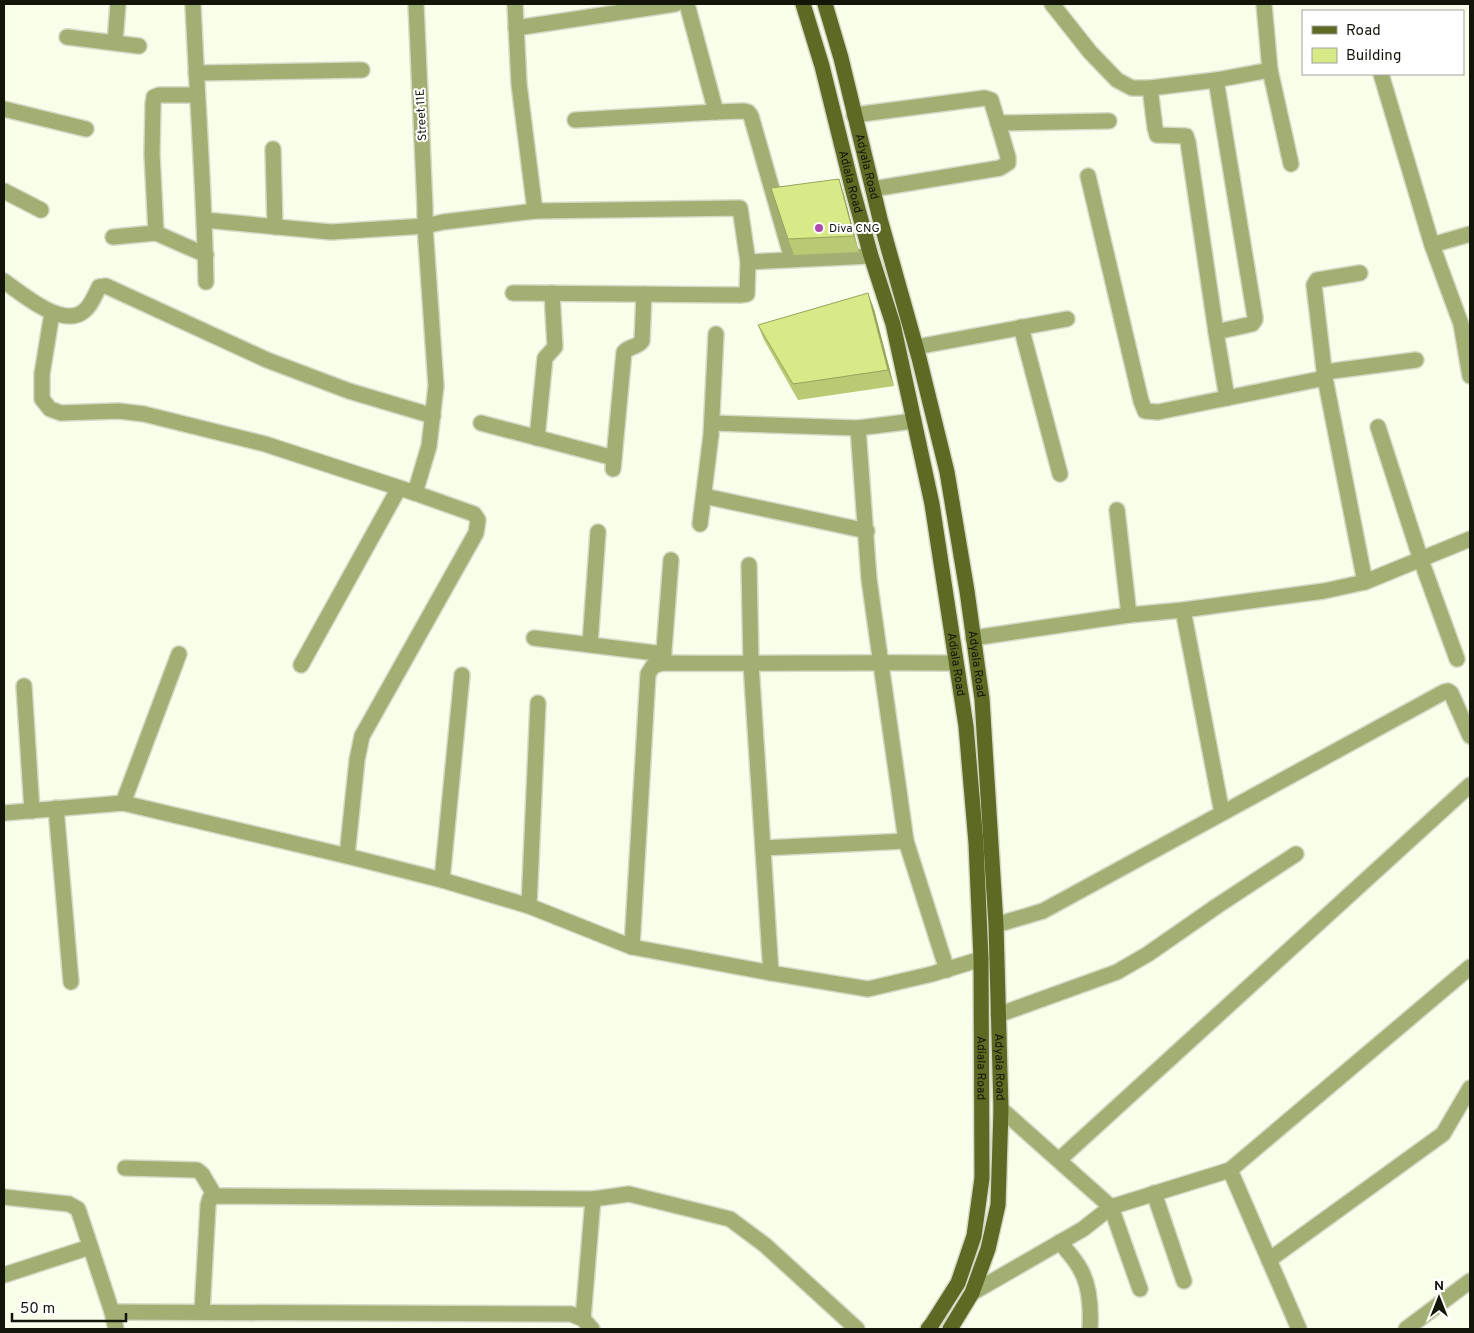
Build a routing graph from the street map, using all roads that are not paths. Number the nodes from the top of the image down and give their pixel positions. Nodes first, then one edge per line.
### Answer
1 (118, 4) edge
2 (193, 4) edge
3 (416, 4) edge
4 (515, 4) edge
5 (675, 4) edge
6 (687, 4) edge
7 (803, 4) edge
8 (825, 4) edge
9 (1052, 4) edge
10 (1264, 4) edge
11 (516, 28) junction
12 (67, 37) dead end
13 (115, 42) junction
14 (140, 46) dead end
15 (362, 70) dead end
16 (1270, 70) junction
17 (196, 73) junction
18 (1381, 75) edge
19 (1216, 80) junction
20 (1150, 88) junction
21 (197, 95) junction
22 (4, 109) edge
23 (716, 112) junction
24 (854, 115) junction
25 (575, 120) dead end
26 (1108, 121) dead end
27 (998, 123) junction
28 (86, 129) dead end
29 (273, 149) dead end
30 (1291, 164) dead end
31 (1088, 176) dead end
32 (873, 189) junction
33 (4, 191) edge
34 (40, 210) dead end
35 (535, 211) junction
36 (205, 220) junction
37 (425, 226) junction
38 (275, 227) junction
39 (156, 233) junction
40 (1470, 234) edge
41 (113, 237) dead end
42 (1432, 245) junction
43 (206, 255) junction
44 (870, 256) junction
45 (792, 260) junction
46 (748, 262) junction
47 (1360, 273) dead end
48 (4, 282) edge
49 (206, 282) dead end
50 (513, 292) dead end
51 (552, 293) junction
52 (644, 294) junction
53 (52, 313) junction
54 (1067, 319) dead end
55 (1021, 327) junction
56 (1216, 332) junction
57 (716, 334) dead end
58 (916, 347) junction
59 (1416, 360) dead end
60 (1325, 375) junction
61 (1470, 376) edge
62 (1227, 398) junction
63 (433, 416) junction
64 (914, 421) junction
65 (712, 422) junction
66 (481, 423) dead end
67 (1378, 427) dead end
68 (858, 428) junction
69 (537, 438) junction
70 (1060, 474) dead end
71 (399, 488) junction
72 (415, 493) junction
73 (704, 496) junction
74 (1117, 510) dead end
75 (700, 524) dead end
76 (866, 531) junction
77 (598, 532) dead end
78 (1470, 539) edge
79 (671, 560) dead end
80 (1420, 560) junction
81 (749, 565) dead end
82 (1365, 582) junction
83 (1182, 610) junction
84 (1130, 615) junction
85 (534, 638) dead end
86 (973, 638) junction
87 (590, 644) junction
88 (179, 654) dead end
89 (664, 658) junction
90 (1457, 659) dead end
91 (882, 662) junction
92 (956, 663) junction
93 (751, 664) junction
94 (300, 665) dead end
95 (462, 675) dead end
96 (24, 686) dead end
97 (538, 703) dead end
98 (1470, 736) edge
99 (1470, 784) edge
100 (123, 803) junction
101 (56, 808) junction
102 (32, 811) junction
103 (4, 813) edge
104 (1222, 813) junction
105 (906, 841) junction
106 (762, 848) junction
107 (1296, 854) dead end
108 (347, 856) junction
109 (442, 880) junction
110 (529, 906) junction
111 (996, 925) junction
112 (632, 947) junction
113 (981, 959) junction
114 (1470, 967) edge
115 (948, 970) junction
116 (771, 972) junction
117 (70, 982) dead end
118 (998, 1015) junction
119 (1470, 1088) edge
120 (1001, 1108) junction
121 (1060, 1159) junction
122 (126, 1168) dead end
123 (1230, 1170) junction
124 (1154, 1193) junction
125 (215, 1196) junction
126 (4, 1197) edge
127 (593, 1199) junction
128 (1111, 1207) junction
129 (1060, 1242) junction
130 (90, 1247) junction
131 (1268, 1260) junction
132 (4, 1275) edge
133 (1184, 1281) dead end
134 (1470, 1281) edge
135 (1140, 1288) dead end
136 (972, 1292) junction
137 (112, 1312) junction
138 (202, 1312) junction
139 (587, 1325) edge
140 (116, 1329) edge
141 (857, 1329) edge
142 (928, 1329) edge
143 (950, 1329) edge
144 (1090, 1329) edge
145 (1298, 1329) edge
146 (1406, 1329) edge

1 - 13 street
2 - 17 street
3 - 37 street, Street 11E
4 - 11 street
5 - 11 street
6 - 23 street
7 - 44 main road, Adiala Road
8 - 24 main road, Adyala Road
9 - 20 street
10 - 16 street
11 - 35 street
12 - 13 street
13 - 14 street
15 - 17 street
16 - 19 street
16 - 30 street
17 - 21 street
18 - 42 street
19 - 20 street
19 - 56 street
20 - 56 street
21 - 36 street
21 - 39 street
22 - 28 street
23 - 25 street
23 - 45 street
24 - 27 street
24 - 32 main road, Adyala Road
26 - 27 street
27 - 32 street
29 - 38 street
31 - 62 street
32 - 58 main road, Adyala Road
33 - 34 street
35 - 37 street
35 - 46 street
36 - 38 street
36 - 43 street
37 - 38 street
37 - 63 street, Street 11E
39 - 41 street
39 - 43 street
40 - 42 street
42 - 61 street
43 - 49 street
44 - 45 street
44 - 64 main road, Adiala Road
45 - 46 street
46 - 52 street
47 - 60 street
48 - 53 street
50 - 51 street
51 - 52 street
51 - 69 street
52 - 69 street
53 - 63 street
53 - 71 street
54 - 55 street
55 - 58 street
55 - 70 street
56 - 62 street
57 - 65 street
58 - 86 main road, Adyala Road
59 - 60 street
60 - 62 street
60 - 82 street
63 - 72 street, Street 11E
64 - 68 street
64 - 92 main road, Adiala Road
65 - 68 street
65 - 73 street
66 - 69 street
67 - 80 street
68 - 76 street
71 - 72 street
71 - 94 street
72 - 108 street
73 - 75 street
73 - 76 street
74 - 84 street
76 - 91 street
77 - 87 street
78 - 80 street
79 - 89 street
80 - 82 street
80 - 90 street
81 - 93 street
82 - 83 street
83 - 84 street
83 - 104 street
84 - 86 street
85 - 87 street
86 - 111 main road, Adyala Road
87 - 89 street
88 - 100 street
89 - 93 street
89 - 112 street
91 - 92 street
91 - 93 street
91 - 105 street
92 - 113 main road, Adiala Road
93 - 106 street
95 - 109 street
96 - 102 street
97 - 110 street
98 - 104 street
99 - 121 street
100 - 101 street
100 - 108 street
101 - 102 street
101 - 117 street
102 - 103 street
104 - 111 street
105 - 106 street
105 - 115 street
106 - 116 street
107 - 118 street
108 - 109 street
109 - 110 street
110 - 112 street
111 - 118 main road, Adyala Road
112 - 116 street
113 - 115 street
113 - 142 main road, Adiala Road
114 - 123 street
115 - 116 street
118 - 120 main road, Adyala Road
119 - 131 street
120 - 121 street
120 - 136 main road, Adyala Road
121 - 128 street
122 - 125 street
123 - 124 street
123 - 131 street
124 - 128 street
124 - 133 street
125 - 127 street
125 - 138 street
126 - 130 street
127 - 139 street
127 - 141 street
128 - 129 street
128 - 135 street
129 - 136 street
129 - 144 street
130 - 132 street
130 - 137 street
131 - 145 street
134 - 146 street
136 - 143 main road, Adyala Road
137 - 138 street
137 - 140 street
138 - 139 street

